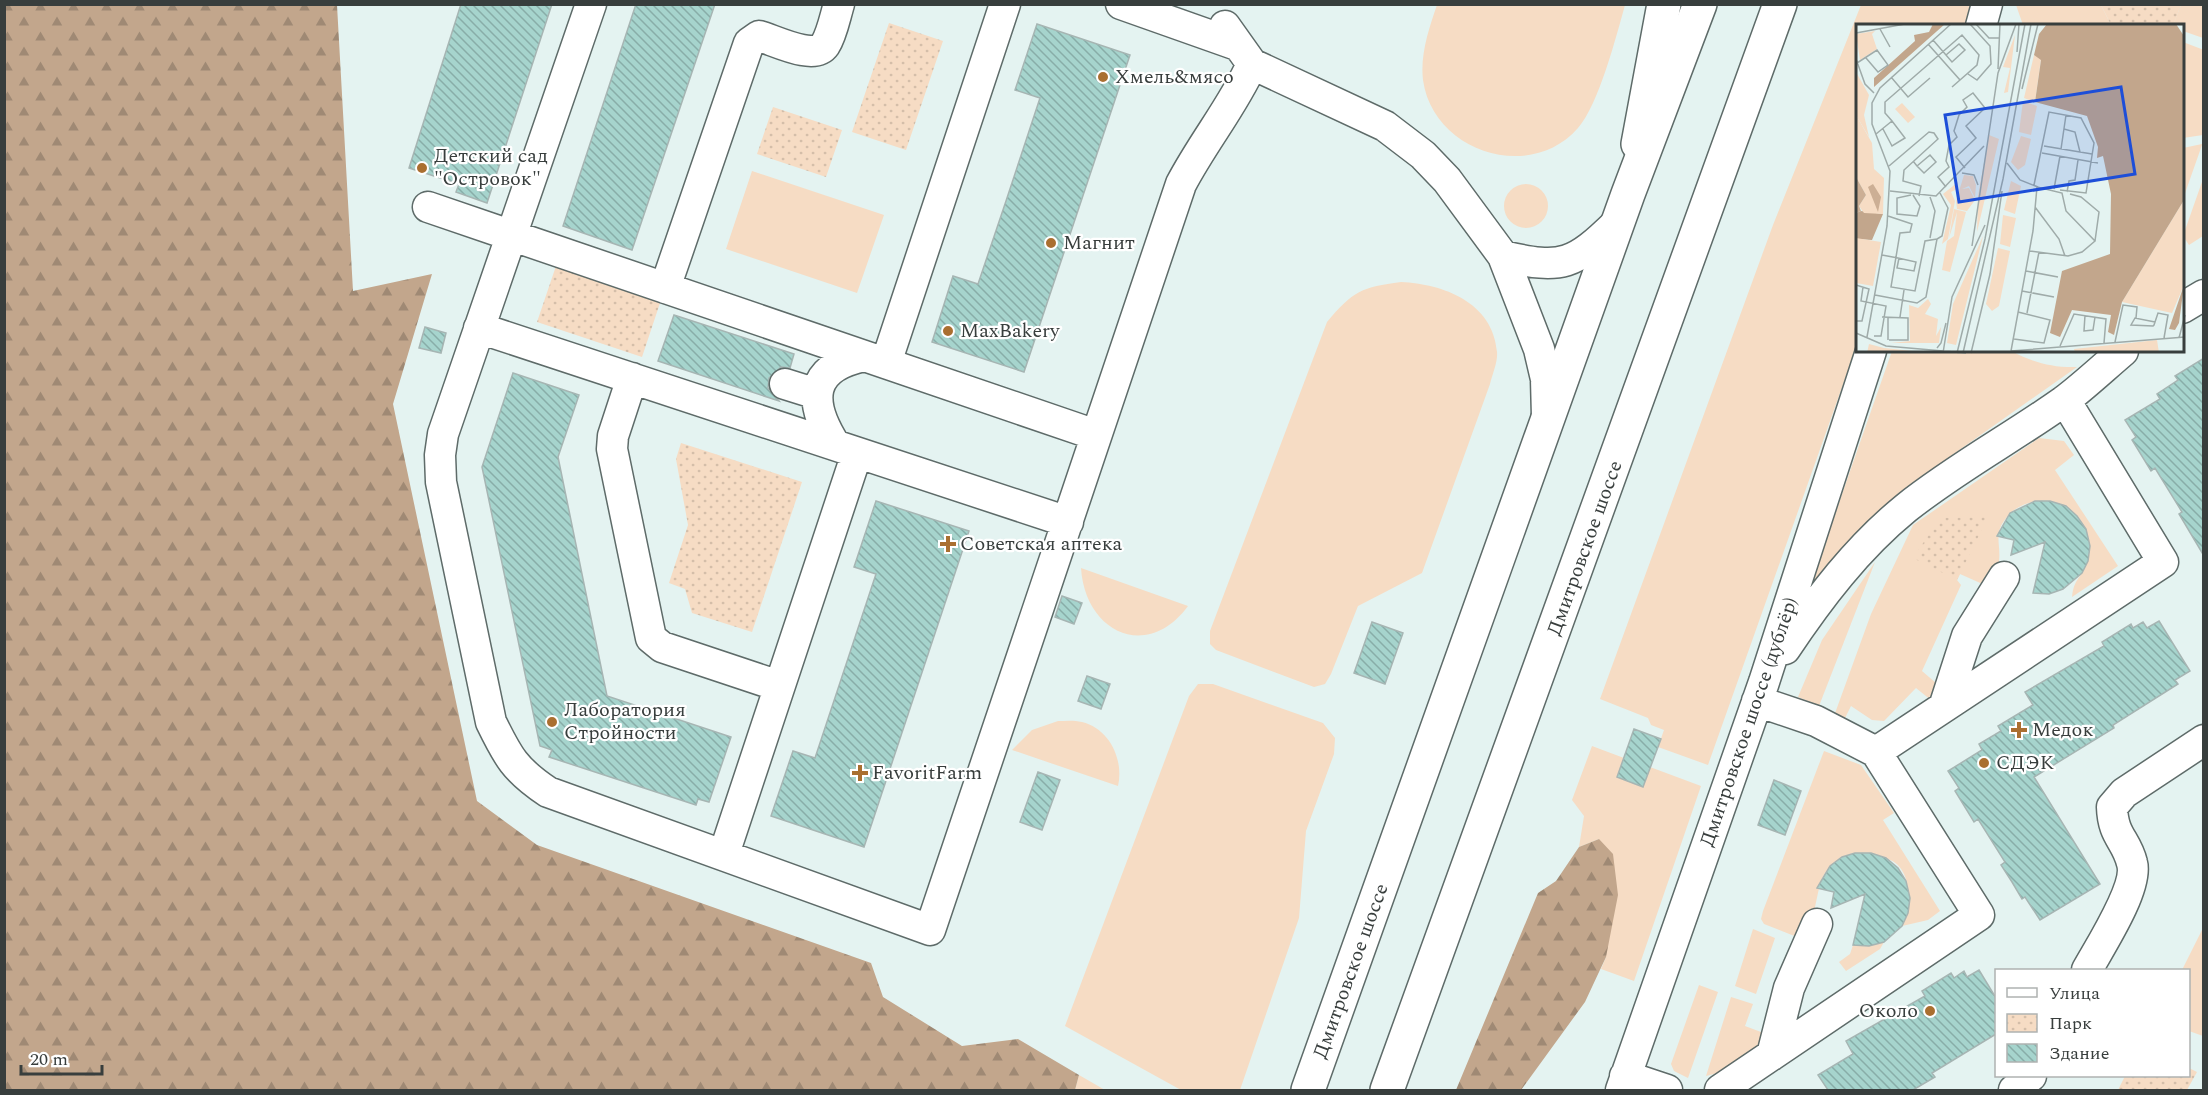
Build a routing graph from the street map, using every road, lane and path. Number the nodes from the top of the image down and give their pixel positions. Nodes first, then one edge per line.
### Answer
1 (591, 4) edge
2 (839, 4) edge
3 (1005, 4) edge
4 (1121, 4) edge
5 (1173, 4) edge
6 (1664, 4) edge
7 (1700, 4) edge
8 (1780, 4) edge
9 (1987, 4) edge
10 (1982, 24) edge
11 (1236, 35) edge
12 (428, 207) dead end
13 (1623, 208) junction
14 (511, 236) junction
15 (1503, 256) junction
16 (665, 288) junction
17 (2204, 295) edge
18 (2184, 308) edge
19 (479, 328) junction
20 (1871, 352) edge
21 (2122, 352) edge
22 (875, 360) junction
23 (632, 378) junction
24 (785, 384) dead end
25 (817, 394) junction
26 (2065, 400) junction
27 (1547, 420) junction
28 (1096, 435) junction
29 (846, 449) junction
30 (1068, 522) junction
31 (2004, 577) dead end
32 (780, 686) junction
33 (1760, 692) junction
34 (1944, 707) junction
35 (2204, 740) edge
36 (1876, 752) junction
37 (724, 855) junction
38 (1818, 924) dead end
39 (2088, 969) edge
40 (1772, 1055) junction
41 (2030, 1077) edge
42 (1623, 1083) edge
43 (1308, 1090) edge
44 (1387, 1090) edge
45 (1667, 1090) edge
46 (1720, 1090) edge
47 (2014, 1090) edge

1 - 14 street
2 - 16 street
3 - 22 street
4 - 11 street
5 - 11 street
6 - 13 main road
7 - 13 main road, Дмитровское шоссе
8 - 44 main road, Дмитровское шоссе
9 - 10 street
11 - 15 street
11 - 28 street
12 - 14 street
13 - 15 street
13 - 27 main road, Дмитровское шоссе
14 - 16 street
14 - 19 street
15 - 27 street
16 - 22 street
17 - 18 street
19 - 23 street
19 - 37 street
20 - 33 street, Дмитровское шоссе (дублёр)
21 - 26 street
22 - 25 street
22 - 28 street
23 - 29 street
23 - 32 street
24 - 25 street
25 - 29 street
26 - 33 street
26 - 34 street
27 - 43 main road, Дмитровское шоссе
28 - 30 street
29 - 30 street
29 - 32 street
30 - 37 street
31 - 34 street
32 - 37 street
33 - 36 street
33 - 42 street, Дмитровское шоссе (дублёр)
34 - 36 street
35 - 39 street
36 - 40 street
38 - 40 street
40 - 46 street
41 - 47 street
42 - 45 street

